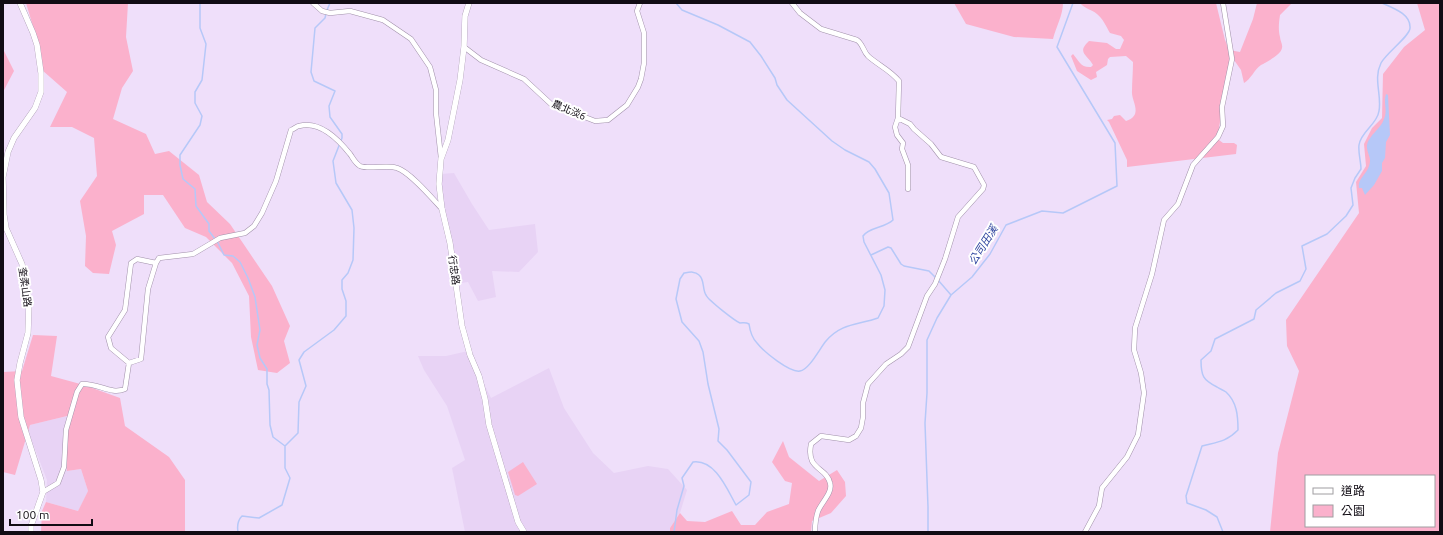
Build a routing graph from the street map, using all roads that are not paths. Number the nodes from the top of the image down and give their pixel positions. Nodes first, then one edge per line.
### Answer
1 (20, 3) edge
2 (313, 3) edge
3 (469, 3) edge
4 (640, 3) edge
5 (792, 3) edge
6 (1223, 3) edge
7 (464, 47) junction
8 (898, 118) junction
9 (441, 159) junction
10 (908, 189) dead end
11 (442, 209) junction
12 (156, 264) junction
13 (129, 364) junction
14 (43, 492) junction
15 (31, 532) edge
16 (524, 532) edge
17 (815, 532) edge
18 (1085, 532) edge

1 - 14 street, 奎柔山路
2 - 9 street
3 - 7 street, 行忠路
4 - 7 street, 農北淡6 / 農北淡6
5 - 8 street
6 - 18 street
7 - 9 street, 行忠路
8 - 10 street
8 - 17 street
9 - 11 street, 行忠路
11 - 12 street
11 - 16 street, 行忠路
12 - 13 street
12 - 13 street
13 - 14 street
14 - 15 street

